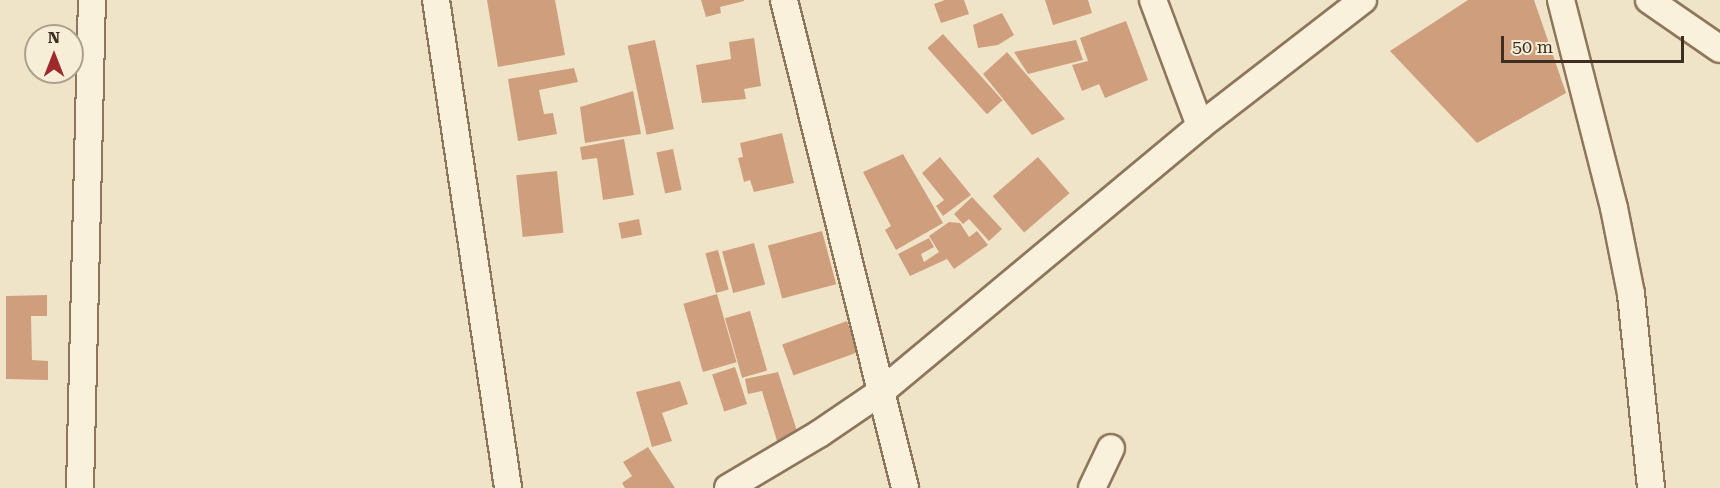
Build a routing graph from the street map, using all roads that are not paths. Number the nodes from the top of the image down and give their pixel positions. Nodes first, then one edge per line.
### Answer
1 (92, 0) edge
2 (436, 0) edge
3 (784, 0) edge
4 (1153, 0) edge
5 (1363, 0) edge
6 (1561, 0) edge
7 (1649, 0) edge
8 (1720, 48) edge
9 (1200, 126) junction
10 (882, 391) junction
11 (1111, 448) dead end
12 (80, 488) edge
13 (508, 488) edge
14 (730, 488) edge
15 (905, 488) edge
16 (1092, 488) edge
17 (1651, 488) edge

1 - 12 street
2 - 13 street
3 - 10 street
4 - 9 street
5 - 9 street
6 - 17 street
7 - 8 street
9 - 10 street
10 - 14 street
10 - 15 street
11 - 16 street

